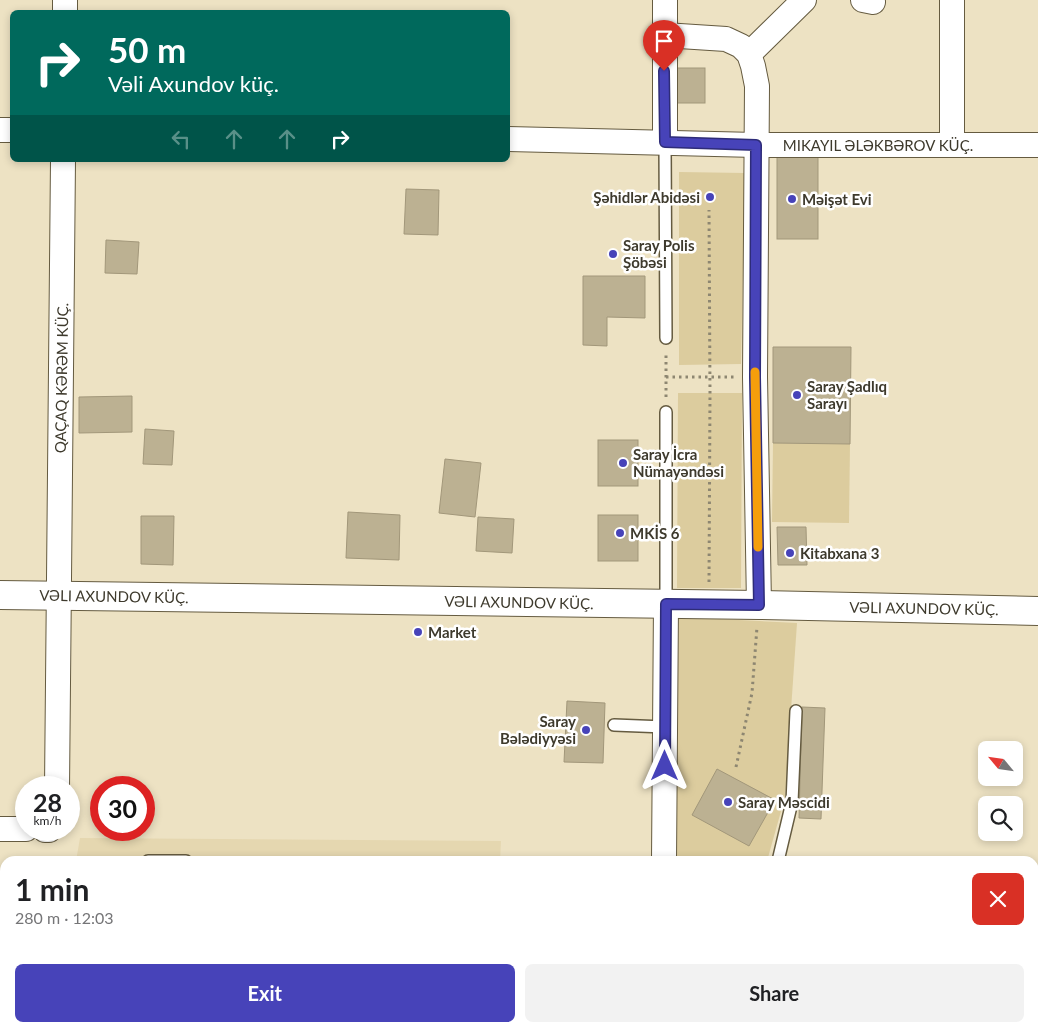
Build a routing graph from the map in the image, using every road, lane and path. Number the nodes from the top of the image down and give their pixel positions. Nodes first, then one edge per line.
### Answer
1 (665, 0) edge
2 (804, 0) edge
3 (952, 0) edge
4 (664, 36) junction
5 (749, 54) junction
6 (510, 139) edge
7 (665, 142) junction
8 (952, 144) junction
9 (756, 145) junction
10 (1038, 145) edge
11 (63, 162) edge
12 (710, 210) dead end
13 (666, 338) joint
14 (666, 377) junction
15 (755, 377) junction
16 (710, 378) junction
17 (666, 412) joint
18 (709, 588) dead end
19 (0, 595) edge
20 (59, 595) junction
21 (666, 604) junction
22 (759, 605) junction
23 (1038, 611) edge
24 (796, 711) dead end
25 (614, 725) dead end
26 (665, 727) junction
27 (736, 767) dead end
28 (57, 776) edge
29 (0, 829) edge
30 (15, 830) edge
31 (664, 856) edge
32 (779, 856) edge

1 - 4 street
2 - 5 street
3 - 8 street
4 - 5 street
4 - 7 street
5 - 9 street
6 - 7 street
7 - 9 street
7 - 13 lane
8 - 9 street
8 - 10 street
9 - 15 street
11 - 20 street, QAÇAQ KƏRƏM KÜÇ.
12 - 16 path
13 - 14 path
14 - 16 path
14 - 17 path
15 - 16 path
15 - 22 street
16 - 18 path
17 - 21 lane
19 - 20 street, VƏLI AXUNDOV KÜÇ.
20 - 21 street, VƏLI AXUNDOV KÜÇ.
20 - 28 street, QAÇAQ KƏRƏM KÜÇ.
21 - 22 street, VƏLI AXUNDOV KÜÇ.
21 - 26 street
22 - 23 street, VƏLI AXUNDOV KÜÇ.
22 - 27 path
24 - 32 lane
25 - 26 lane
26 - 31 street
29 - 30 street

